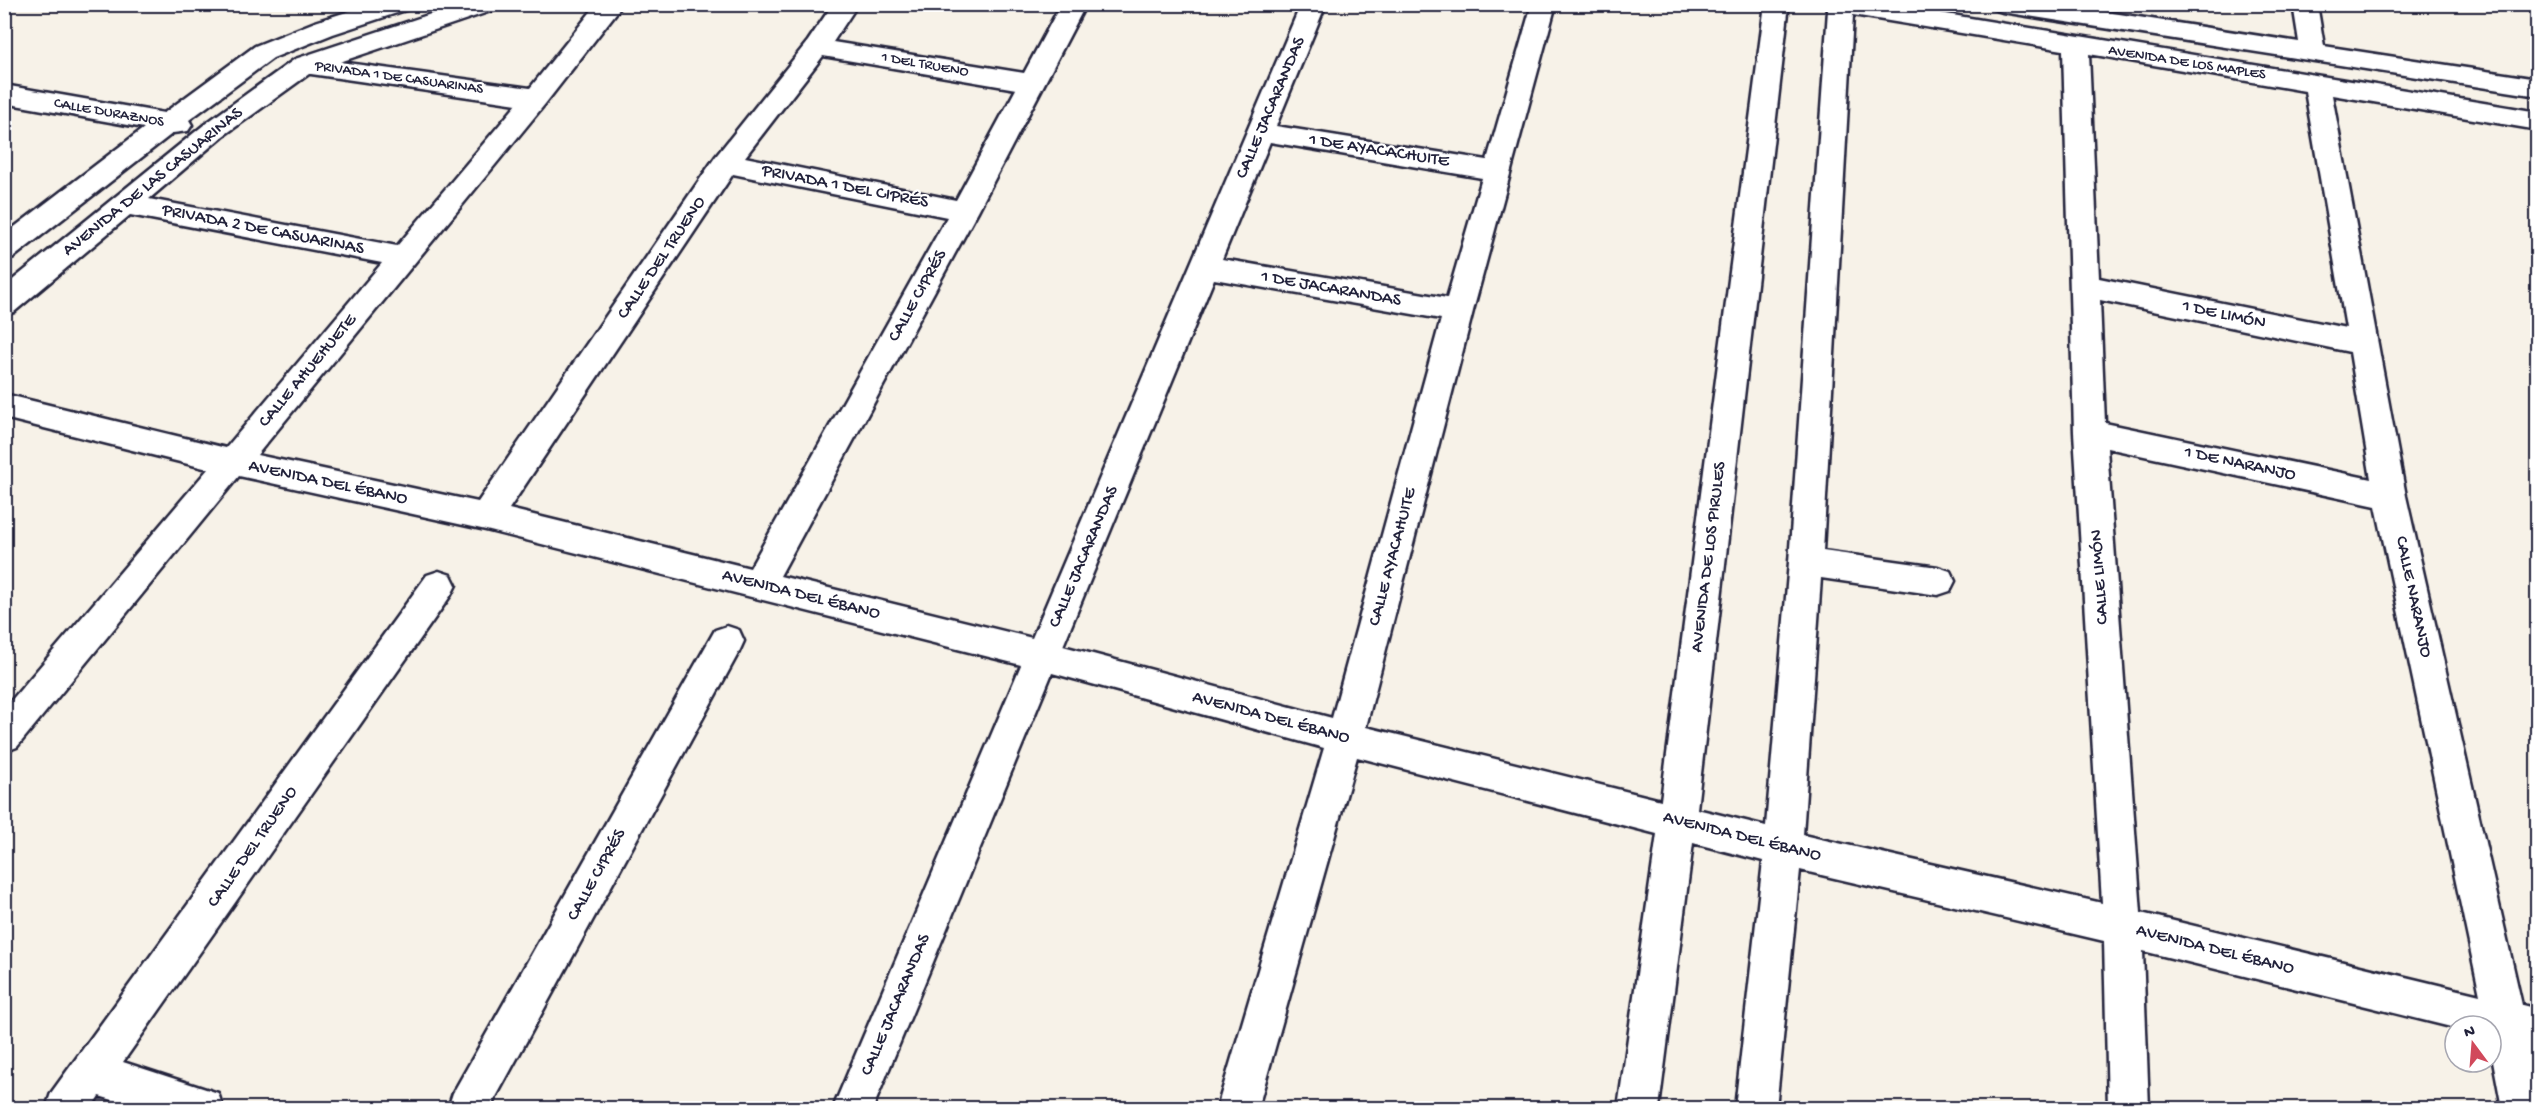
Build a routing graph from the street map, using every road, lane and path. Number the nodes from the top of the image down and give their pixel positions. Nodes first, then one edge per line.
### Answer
1 (400, 4) edge
2 (488, 4) edge
3 (611, 4) edge
4 (846, 4) edge
5 (1074, 4) edge
6 (1314, 4) edge
7 (1544, 4) edge
8 (1777, 4) edge
9 (2002, 4) edge
10 (2305, 4) edge
11 (1839, 5) edge
12 (2073, 22) edge
13 (818, 47) junction
14 (264, 52) junction
15 (304, 65) junction
16 (2315, 69) junction
17 (1032, 83) junction
18 (2538, 87) edge
19 (4, 94) edge
20 (536, 98) junction
21 (2538, 121) edge
22 (167, 124) junction
23 (214, 130) junction
24 (1261, 132) junction
25 (726, 163) junction
26 (1497, 171) junction
27 (123, 204) junction
28 (964, 211) junction
29 (4, 221) edge
30 (32, 229) junction
31 (4, 250) edge
32 (403, 257) junction
33 (1205, 267) junction
34 (2086, 286) junction
35 (4, 304) edge
36 (1458, 311) junction
37 (2361, 343) junction
38 (4, 406) edge
39 (2090, 432) junction
40 (232, 462) junction
41 (2390, 496) junction
42 (486, 517) junction
43 (1806, 562) junction
44 (1938, 581) dead end
45 (439, 585) dead end
46 (758, 585) junction
47 (726, 641) dead end
48 (1042, 655) junction
49 (7, 729) edge
50 (1345, 738) junction
51 (1677, 820) junction
52 (1784, 848) junction
53 (2123, 927) junction
54 (2522, 1026) edge
55 (92, 1073) junction
56 (66, 1108) edge
57 (203, 1108) edge
58 (468, 1108) edge
59 (853, 1108) edge
60 (1237, 1108) edge
61 (1638, 1108) edge
62 (1755, 1108) edge
63 (2128, 1108) edge
64 (2522, 1108) edge

1 - 14 street
2 - 15 street
3 - 20 street, CALLE AHUEHUETE
4 - 13 street, CALLE DEL TRUENO
5 - 17 street, CALLE CIPRÉS
6 - 24 street, CALLE JACARANDAS
7 - 26 street, CALLE AYACAHUITE
8 - 51 street, AVENIDA DE LOS PIRULES
9 - 12 street, AVENIDA DE LOS MAPLES
10 - 16 street, CALLE NARANJO
11 - 12 street, AVENIDA DE LOS MAPLES
11 - 43 street
12 - 16 street, AVENIDA DE LOS MAPLES
12 - 34 street, CALLE LIMÓN
13 - 17 street, 1 DEL TRUENO
13 - 25 street, CALLE DEL TRUENO
14 - 15 street, PRIVADA 1 DE CASUARINAS
14 - 22 street, AVENIDA DE LAS CASUARINAS
15 - 20 street, PRIVADA 1 DE CASUARINAS
15 - 23 street, AVENIDA DE LAS CASUARINAS
16 - 18 street, AVENIDA DE LOS MAPLES
16 - 21 street, AVENIDA DE LOS MAPLES
16 - 37 street, CALLE NARANJO
17 - 28 street, CALLE CIPRÉS
19 - 22 street, CALLE DURAZNOS
20 - 32 street, CALLE AHUEHUETE
22 - 23 street, CALLE DURAZNOS
22 - 30 street, AVENIDA DE LAS CASUARINAS
23 - 27 street, AVENIDA DE LAS CASUARINAS
24 - 26 street, 1 DE AYACACHUITE
24 - 33 street, CALLE JACARANDAS
25 - 28 street, PRIVADA 1 DEL CIPRÉS
25 - 42 street, CALLE DEL TRUENO
26 - 36 street, CALLE AYACAHUITE
27 - 32 street, PRIVADA 2 DE CASUARINAS
27 - 35 street, AVENIDA DE LAS CASUARINAS
28 - 46 street, CALLE CIPRÉS
29 - 30 street
30 - 31 street, AVENIDA DE LAS CASUARINAS
32 - 40 street, CALLE AHUEHUETE
33 - 36 street, 1 DE JACARANDAS
33 - 48 street, CALLE JACARANDAS
34 - 37 street, 1 DE LIMÓN
34 - 39 street, CALLE LIMÓN
36 - 50 street, CALLE AYACAHUITE
37 - 41 street, CALLE NARANJO
38 - 40 street, AVENIDA DEL ÉBANO
39 - 41 street, 1 DE NARANJO
39 - 53 street, CALLE LIMÓN
40 - 42 street, AVENIDA DEL ÉBANO
40 - 49 street, CALLE AHUEHUETE
41 - 54 street, CALLE NARANJO
42 - 46 street, AVENIDA DEL ÉBANO
43 - 44 street
43 - 52 street
45 - 55 street, CALLE DEL TRUENO
46 - 48 street, AVENIDA DEL ÉBANO
47 - 58 street, CALLE CIPRÉS
48 - 50 street, AVENIDA DEL ÉBANO
48 - 59 street, CALLE JACARANDAS
50 - 51 street, AVENIDA DEL ÉBANO
50 - 60 street, CALLE AYACAHUITE
51 - 52 street, AVENIDA DEL ÉBANO
51 - 61 street, AVENIDA DE LOS PIRULES
52 - 53 street, AVENIDA DEL ÉBANO
52 - 62 street
53 - 54 street, AVENIDA DEL ÉBANO
53 - 63 street, CALLE LIMÓN
54 - 64 street, CALLE NARANJO
55 - 56 street, CALLE DEL TRUENO
55 - 57 street

